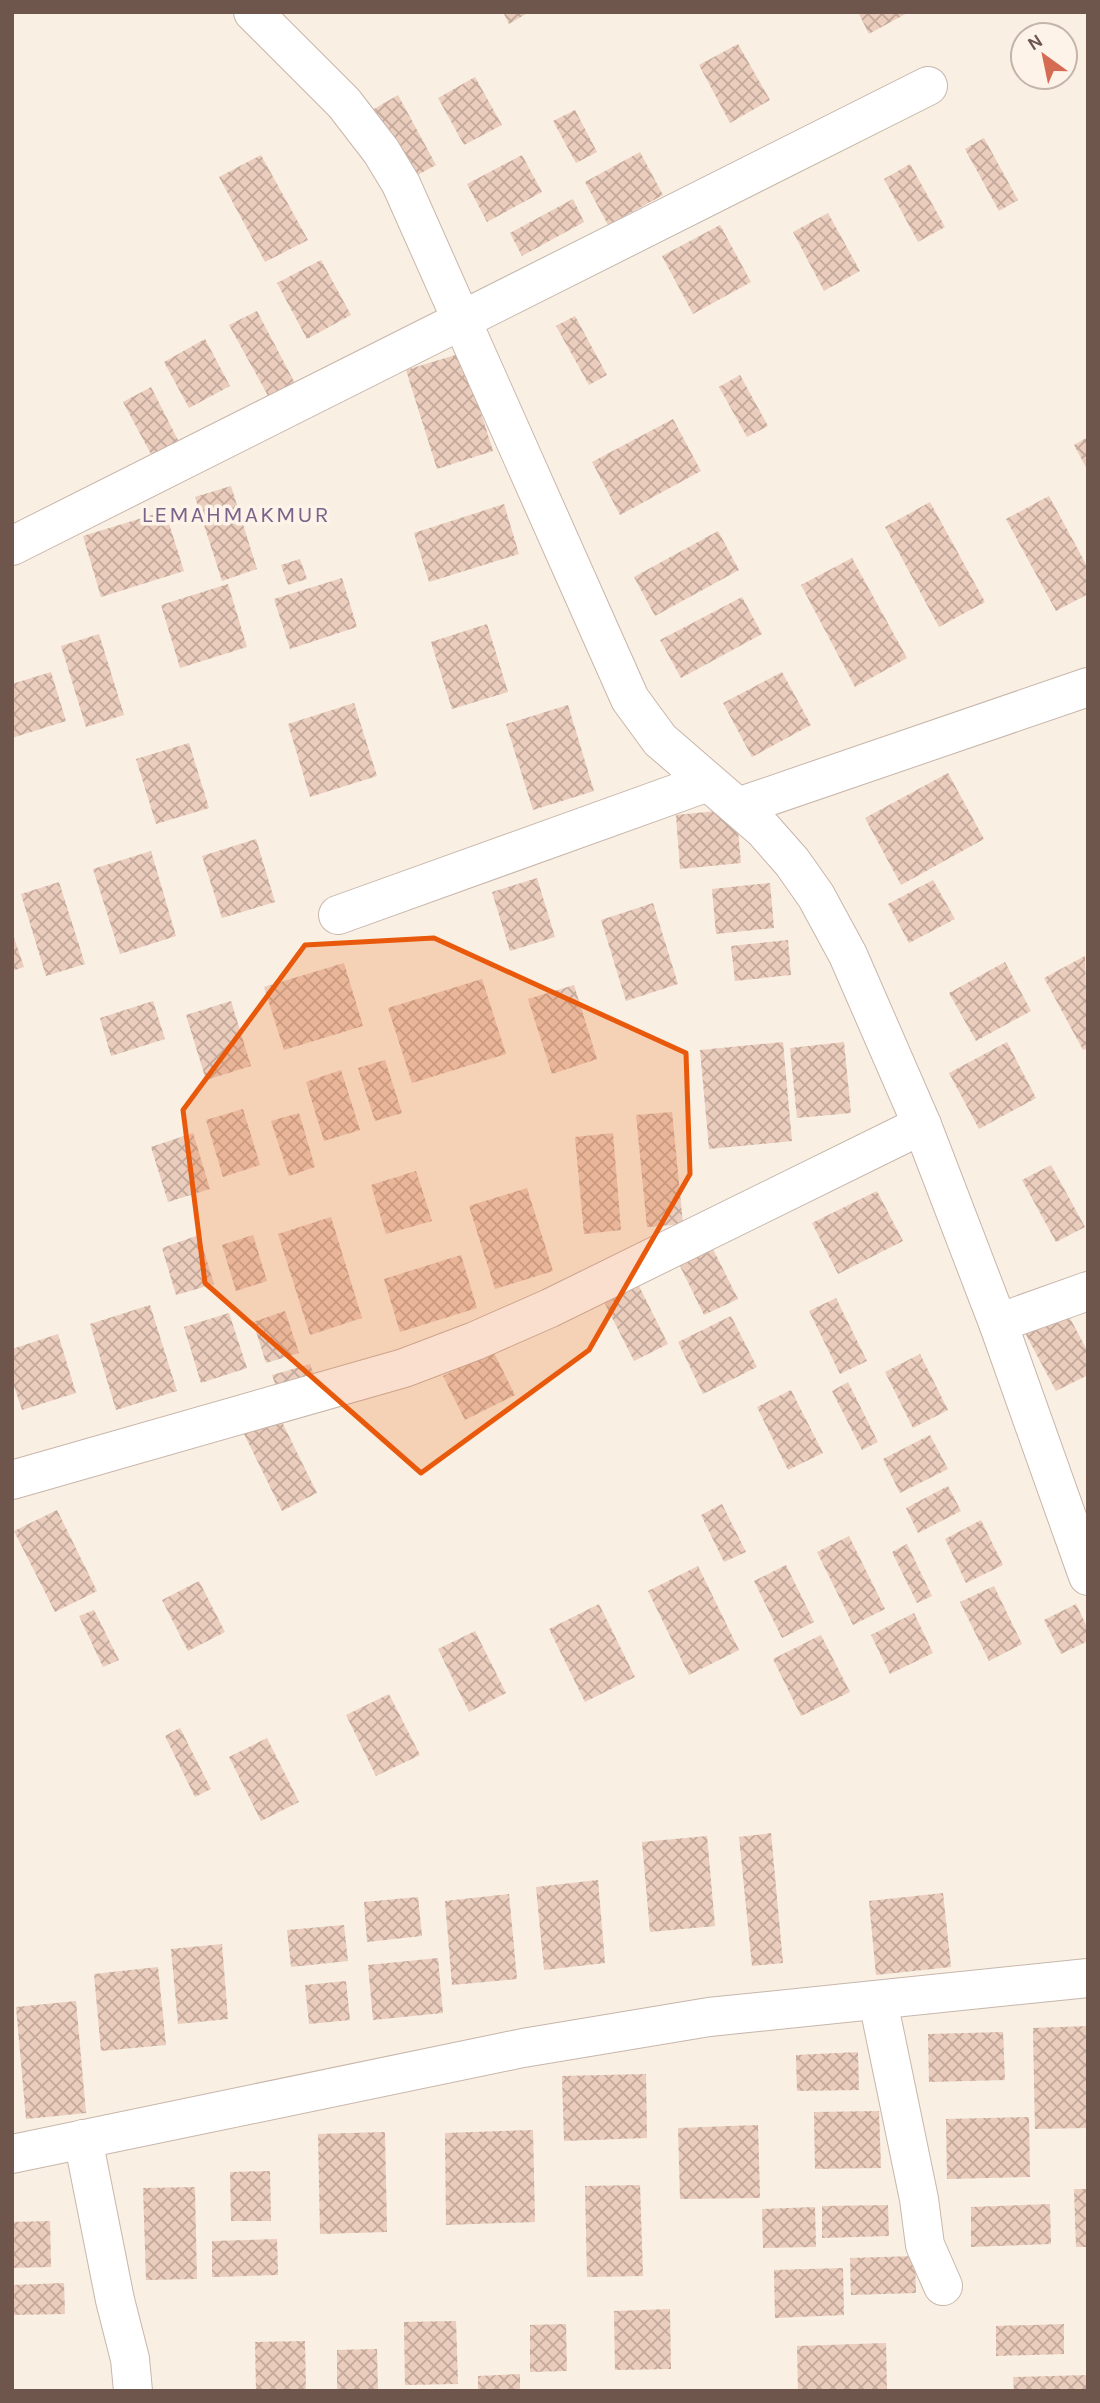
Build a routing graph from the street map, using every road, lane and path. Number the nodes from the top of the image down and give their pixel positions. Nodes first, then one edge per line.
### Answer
1 (253, 12) edge
2 (928, 86) dead end
3 (461, 320) junction
4 (12, 546) edge
5 (1088, 687) edge
6 (708, 782) junction
7 (738, 807) junction
8 (338, 915) dead end
9 (922, 1125) junction
10 (1088, 1291) edge
11 (998, 1323) junction
12 (12, 1480) edge
13 (1088, 1576) edge
14 (1088, 1978) edge
15 (878, 2001) junction
16 (83, 2139) junction
17 (12, 2154) edge
18 (943, 2286) dead end
19 (133, 2391) edge

1 - 3 street
2 - 3 street
3 - 4 street
3 - 6 street
5 - 7 street
6 - 7 street
6 - 8 street
7 - 9 street
9 - 11 street
9 - 12 street
10 - 11 street
11 - 13 street
14 - 15 street
15 - 16 street
15 - 18 street
16 - 17 street
16 - 19 street

